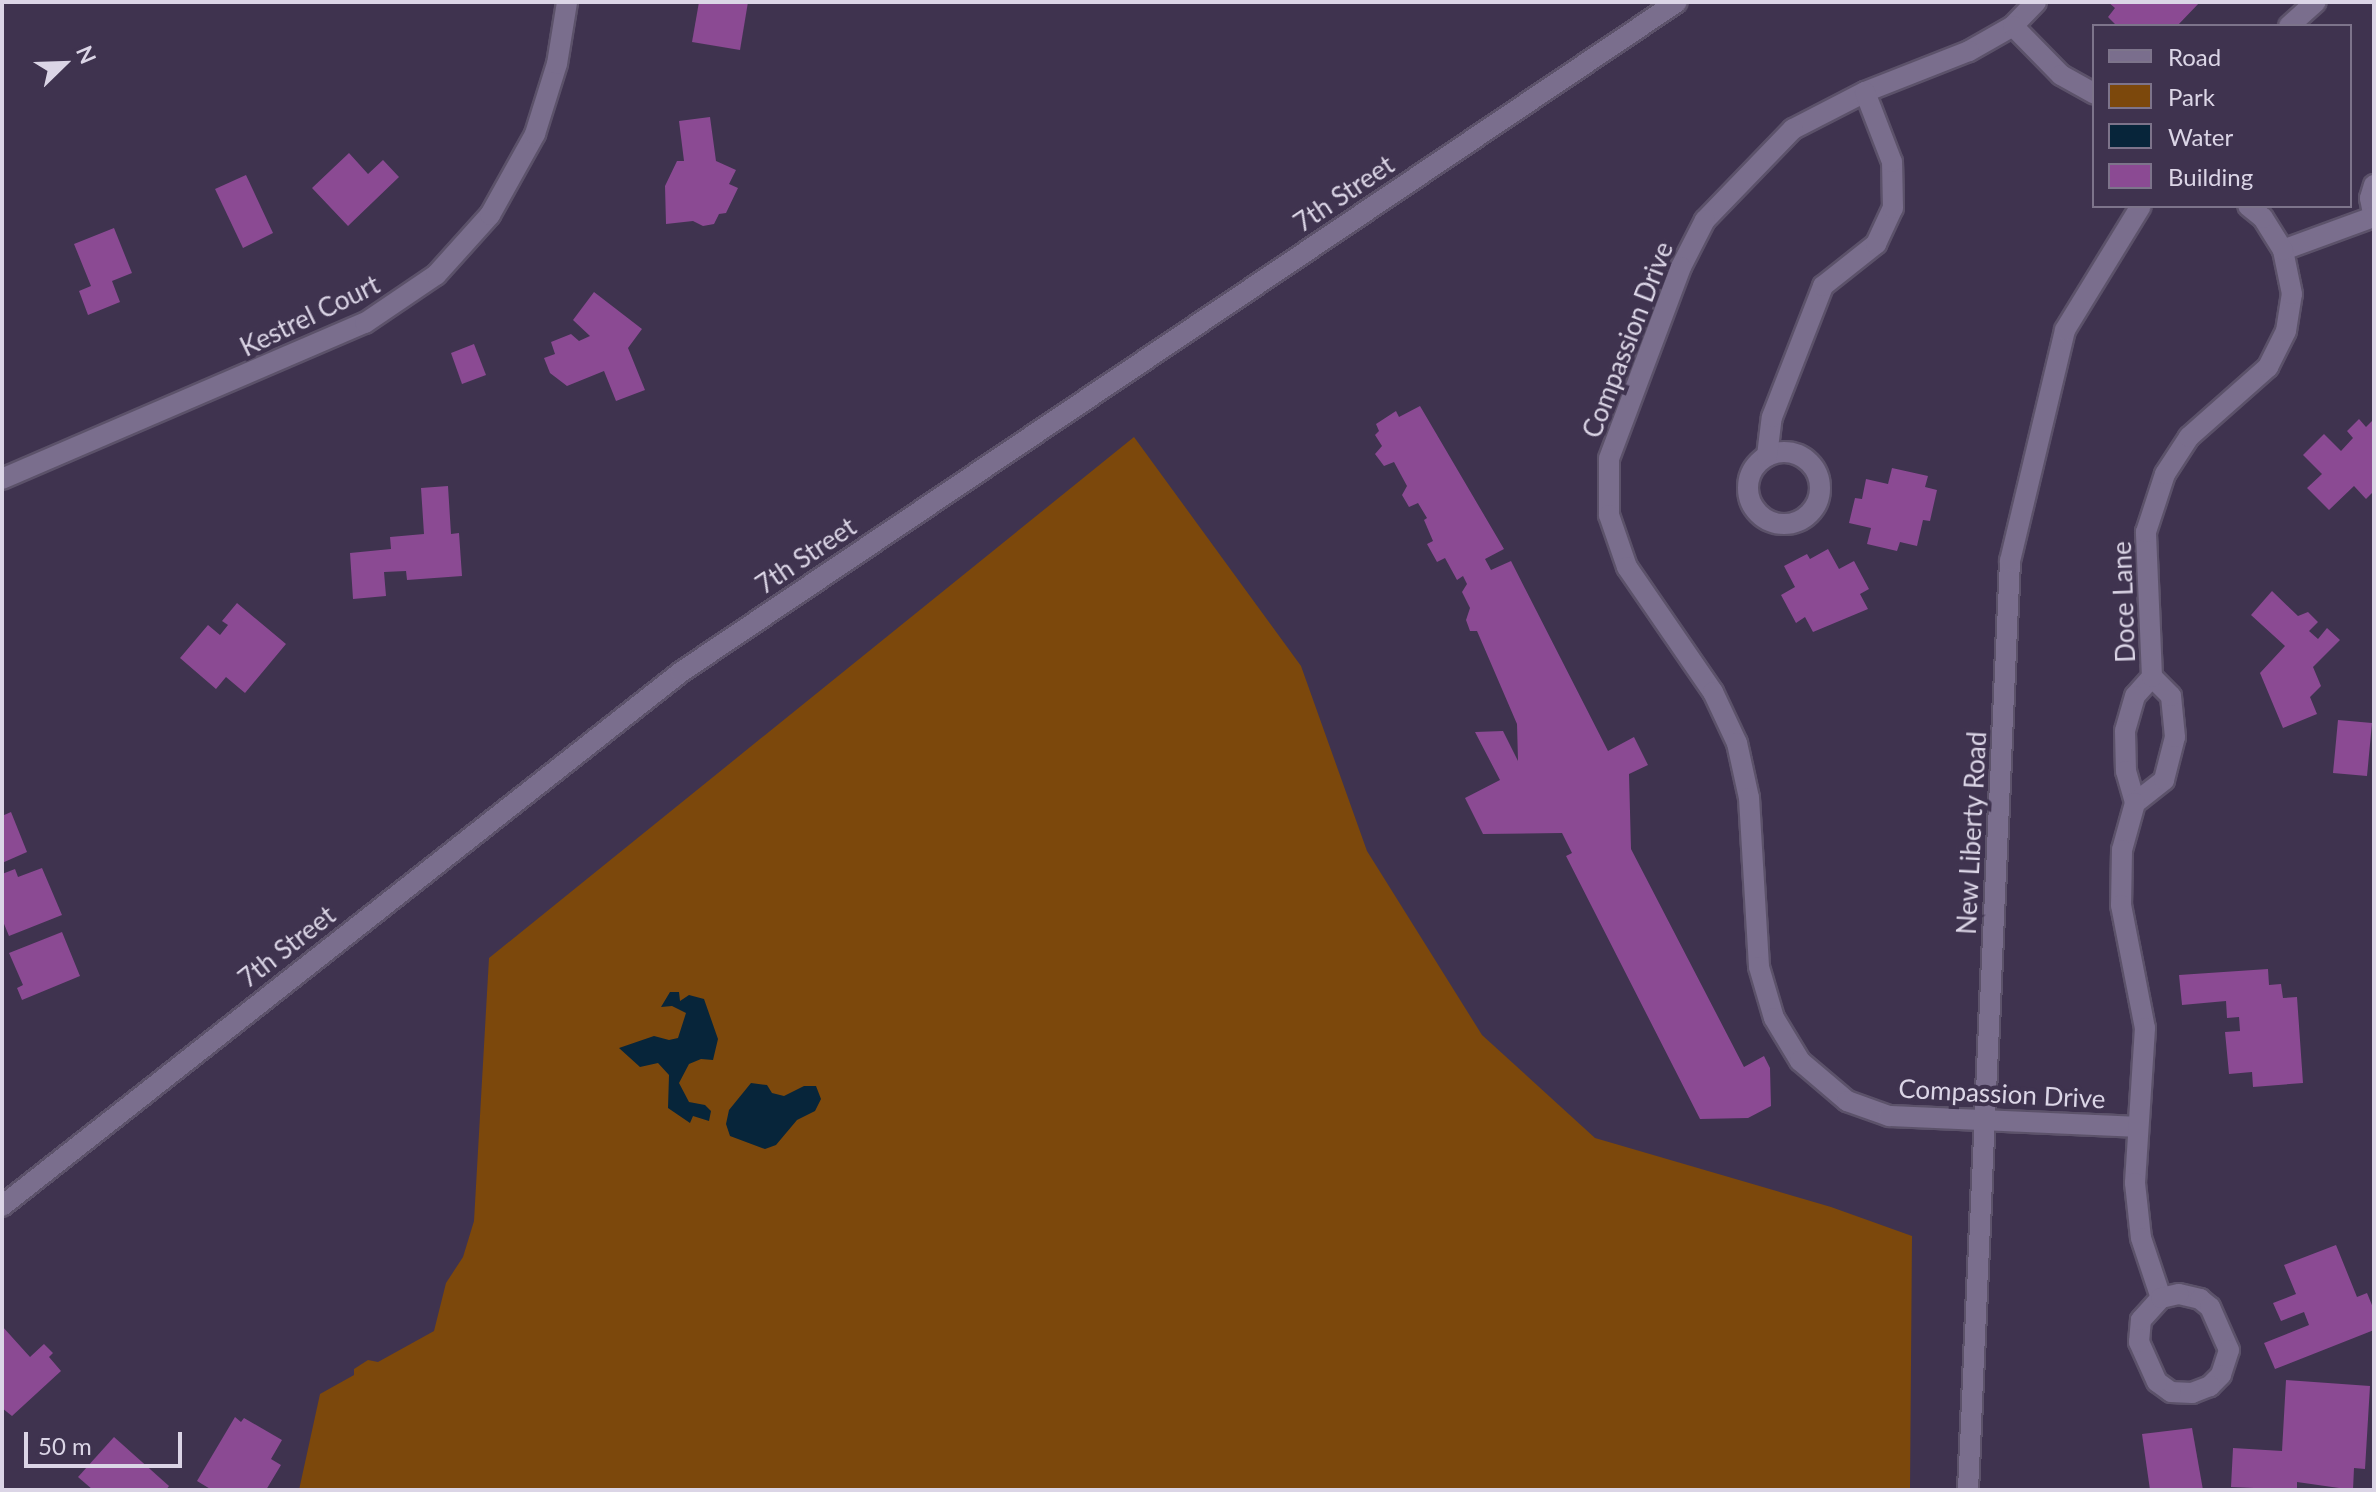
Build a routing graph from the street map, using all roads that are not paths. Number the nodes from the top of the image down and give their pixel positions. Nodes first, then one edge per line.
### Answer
1 (567, 2) edge
2 (1677, 2) edge
3 (2036, 2) edge
4 (2316, 2) edge
5 (2291, 24) edge
6 (2013, 26) junction
7 (1865, 92) junction
8 (2092, 92) edge
9 (2374, 185) edge
10 (2140, 208) edge
11 (2250, 208) edge
12 (2374, 218) edge
13 (2283, 250) junction
14 (1767, 456) dead end
15 (3, 477) edge
16 (2152, 677) junction
17 (2135, 803) junction
18 (1985, 1121) junction
19 (2136, 1127) junction
20 (2, 1206) edge
21 (2161, 1298) junction
22 (1968, 1490) edge

1 - 15 street, Kestrel Court
2 - 20 street, 7th Street
3 - 6 street, Compassion Drive
4 - 5 street
6 - 7 street, Compassion Drive
6 - 8 street
7 - 14 street
7 - 18 street, Compassion Drive
9 - 12 street
10 - 18 street, New Liberty Road
11 - 13 street, Doce Lane
12 - 13 street
13 - 16 street, Doce Lane
16 - 17 street, Doce Lane
16 - 17 street, Doce Lane
17 - 19 street, Doce Lane
18 - 19 street, Compassion Drive
18 - 22 street, New Liberty Road
19 - 21 street, Doce Lane
21 - 21 street

